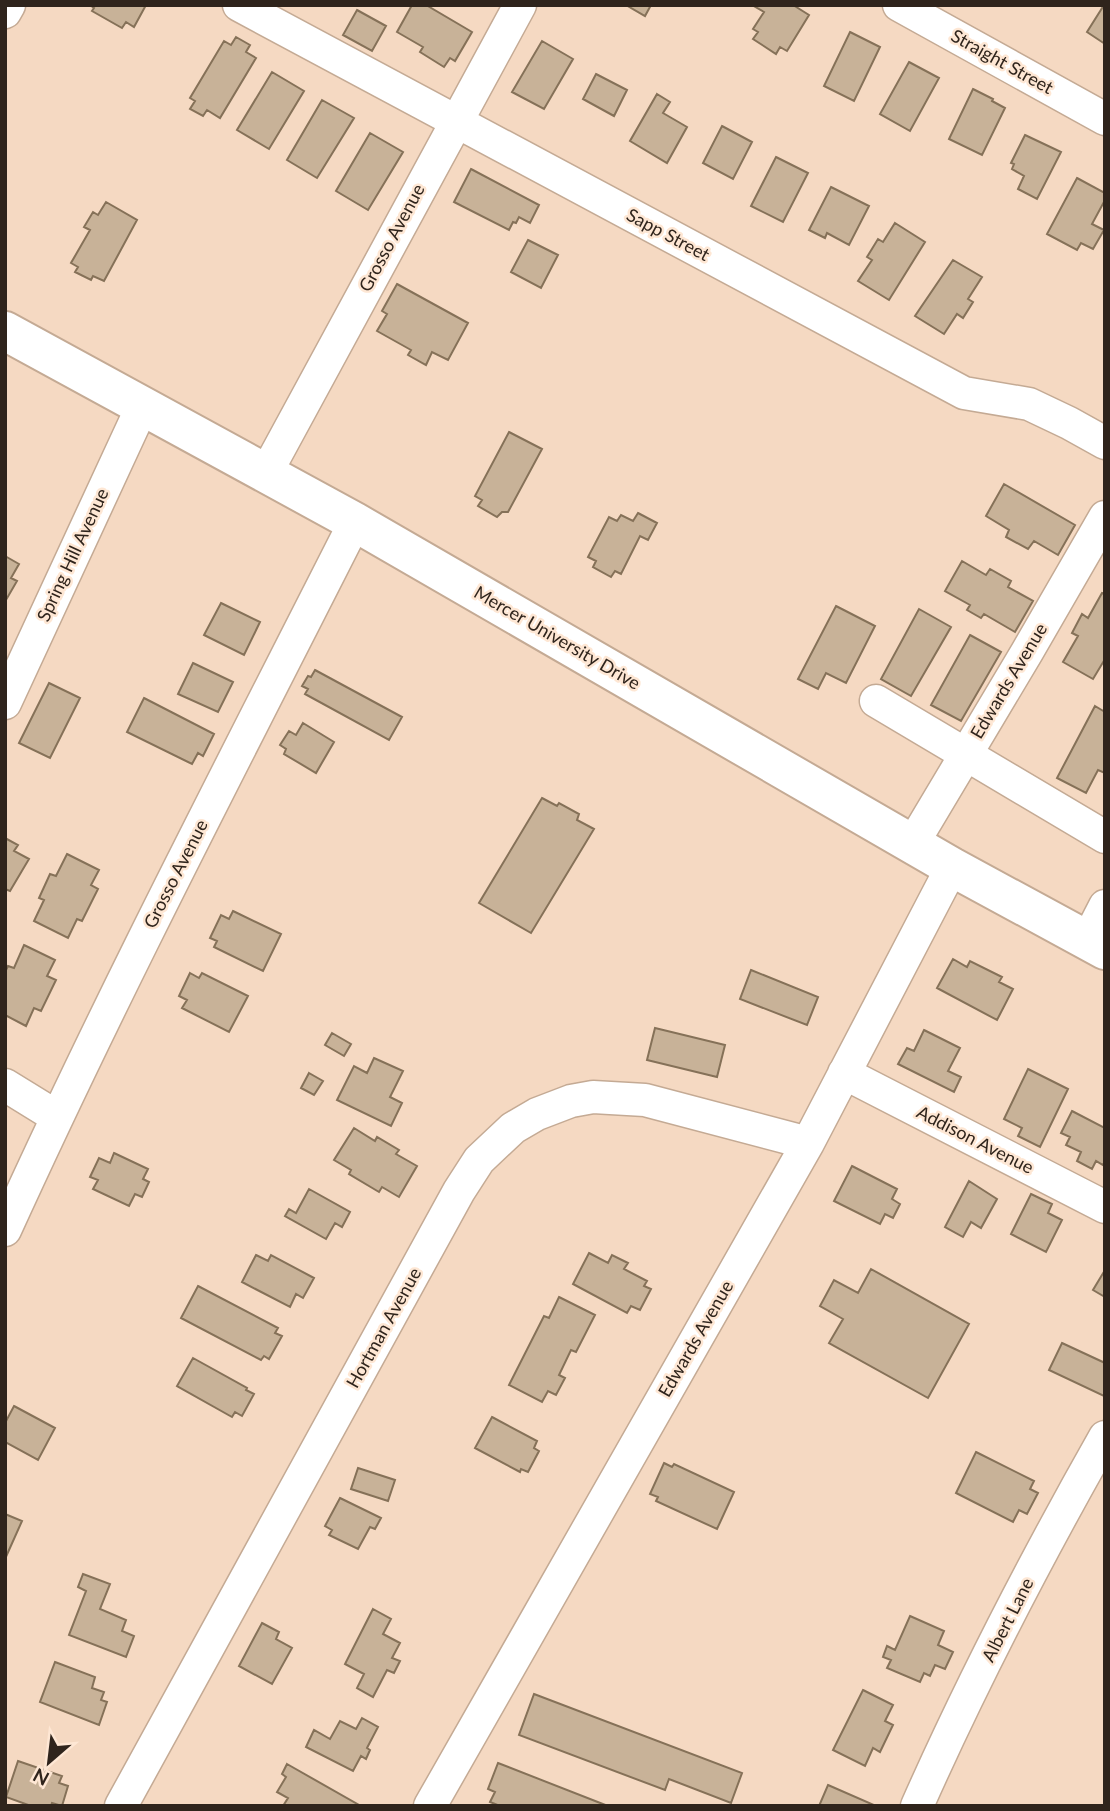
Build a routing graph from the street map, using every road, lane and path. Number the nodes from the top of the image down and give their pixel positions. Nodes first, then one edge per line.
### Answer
1 (9, 5) edge
2 (239, 5) edge
3 (520, 5) edge
4 (899, 5) edge
5 (5, 12) edge
6 (1105, 119) edge
7 (455, 121) junction
8 (5, 331) edge
9 (142, 407) junction
10 (1105, 443) edge
11 (266, 472) junction
12 (1105, 517) edge
13 (355, 522) junction
14 (876, 701) dead end
15 (5, 703) edge
16 (965, 754) junction
17 (1105, 837) edge
18 (913, 843) junction
19 (952, 867) junction
20 (1105, 906) edge
21 (1096, 945) edge
22 (844, 1073) junction
23 (5, 1085) edge
24 (57, 1117) junction
25 (808, 1143) junction
26 (1105, 1207) edge
27 (5, 1230) edge
28 (1105, 1437) edge
29 (121, 1806) edge
30 (430, 1806) edge
31 (918, 1806) edge

1 - 5 street
2 - 7 street, Sapp Street
3 - 7 street, Grosso Avenue
4 - 6 street, Straight Street
7 - 10 street, Sapp Street
7 - 11 street, Grosso Avenue
8 - 9 main road, Mercer University Drive
9 - 11 main road, Mercer University Drive
9 - 15 street, Spring Hill Avenue
11 - 13 main road, Mercer University Drive
12 - 16 street, Edwards Avenue
13 - 18 main road, Mercer University Drive
13 - 24 street, Grosso Avenue
14 - 16 street
16 - 17 street
16 - 18 street, Edwards Avenue
18 - 19 main road, Mercer University Drive
19 - 21 main road, Mercer University Drive
19 - 22 street, Edwards Avenue
20 - 21 street
22 - 25 street, Edwards Avenue
22 - 26 street, Addison Avenue
23 - 24 street
24 - 27 street, Grosso Avenue
25 - 29 street, Hortman Avenue
25 - 30 street, Edwards Avenue
28 - 31 street, Albert Lane

